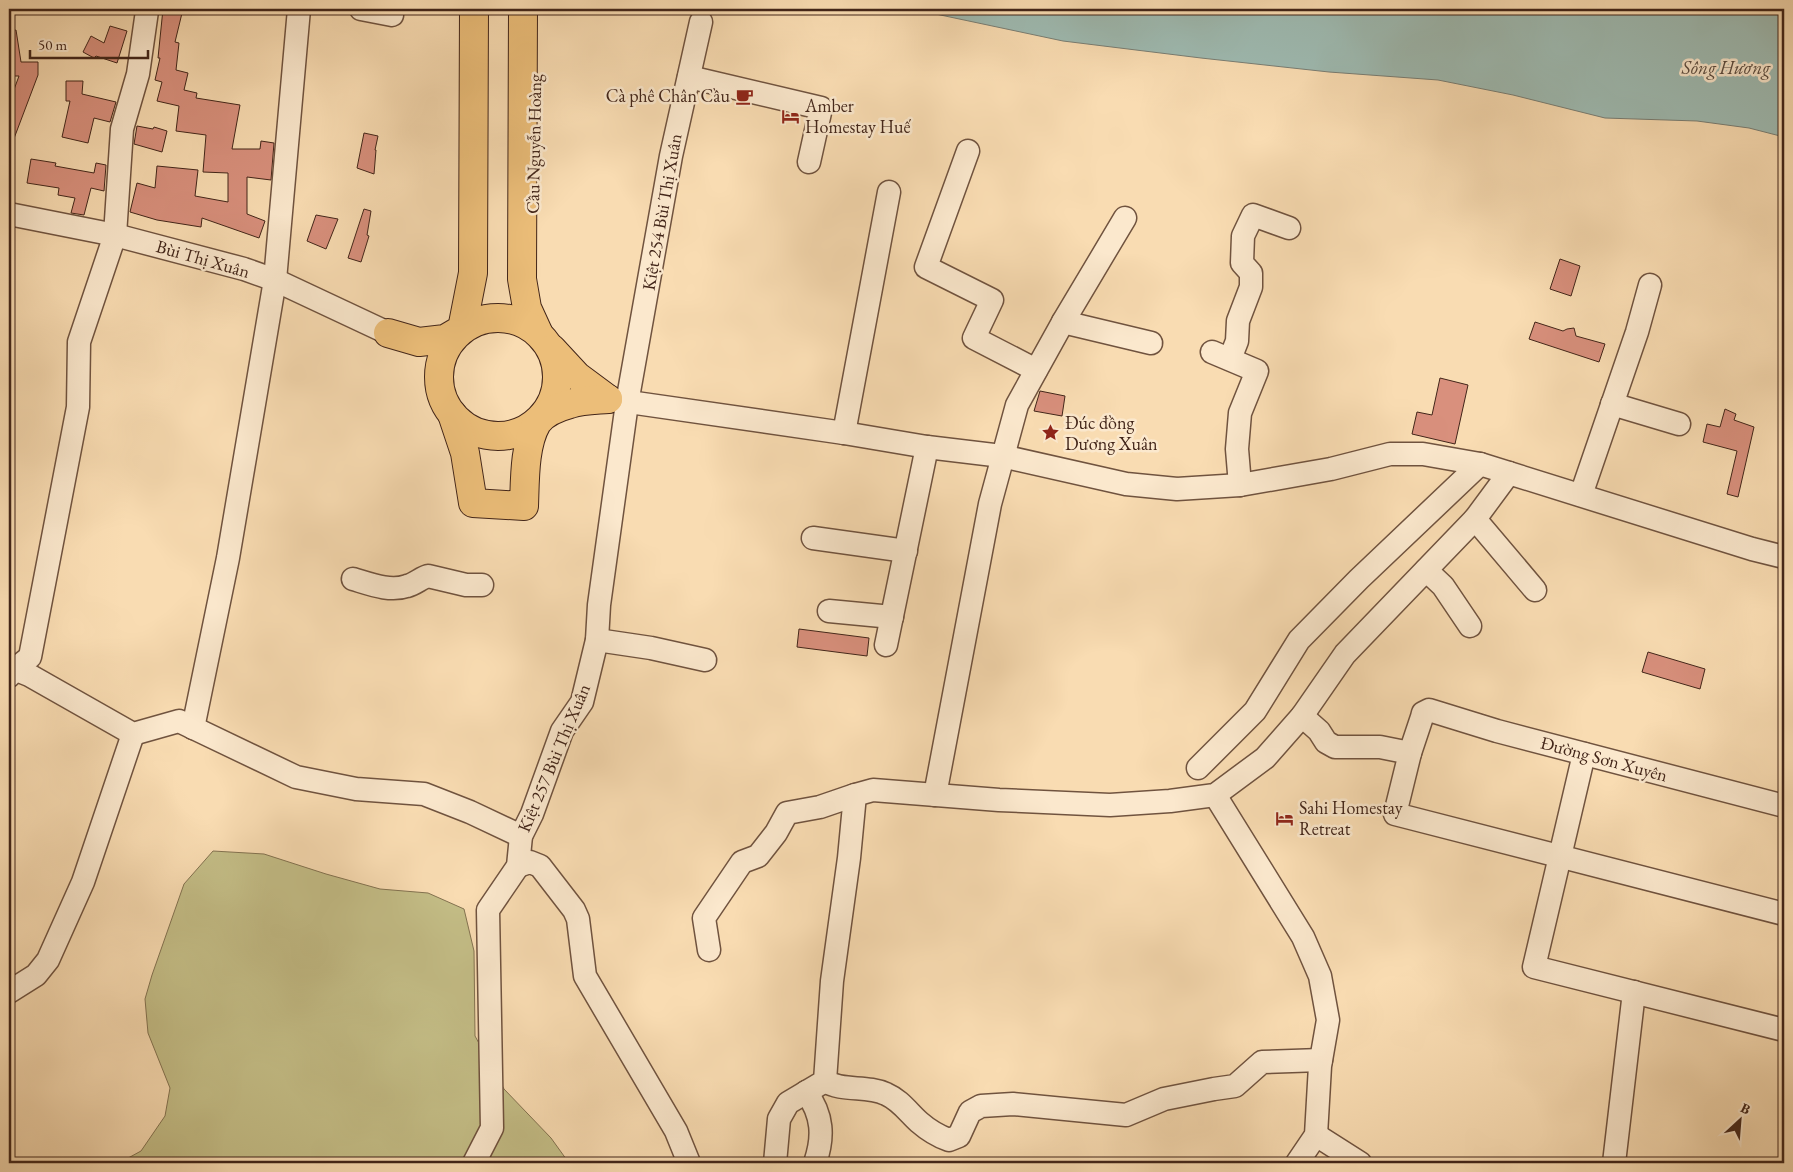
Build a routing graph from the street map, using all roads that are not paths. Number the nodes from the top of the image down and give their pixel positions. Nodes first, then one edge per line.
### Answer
1 (300, 9) edge
2 (361, 9) edge
3 (461, 9) edge
4 (474, 9) edge
5 (523, 9) edge
6 (536, 9) edge
7 (147, 11) dead end
8 (392, 15) dead end
9 (701, 22) dead end
10 (467, 70) junction
11 (529, 76) junction
12 (688, 77) junction
13 (968, 151) dead end
14 (809, 162) dead end
15 (889, 192) dead end
16 (9, 214) edge
17 (1125, 218) dead end
18 (1289, 228) dead end
19 (115, 235) junction
20 (275, 280) junction
21 (1650, 285) dead end
22 (1063, 322) junction
23 (462, 329) junction
24 (388, 333) junction
25 (544, 339) junction
26 (1150, 343) dead end
27 (1036, 370) junction
28 (618, 401) junction
29 (1612, 404) junction
30 (447, 406) junction
31 (538, 422) junction
32 (1679, 424) dead end
33 (844, 433) junction
34 (927, 447) junction
35 (1002, 456) junction
36 (1480, 464) junction
37 (1509, 473) junction
38 (1240, 486) junction
39 (1581, 495) junction
40 (1475, 520) junction
41 (813, 538) dead end
42 (906, 551) junction
43 (1784, 557) edge
44 (1426, 570) junction
45 (353, 579) dead end
46 (482, 585) dead end
47 (1535, 590) dead end
48 (830, 611) dead end
49 (892, 618) junction
50 (1470, 626) dead end
51 (598, 640) junction
52 (886, 645) dead end
53 (705, 660) dead end
54 (11, 671) edge
55 (1302, 716) junction
56 (193, 728) junction
57 (133, 734) junction
58 (1410, 753) junction
59 (1584, 754) junction
60 (1198, 768) dead end
61 (935, 794) junction
62 (854, 795) junction
63 (1215, 795) junction
64 (1784, 806) edge
65 (521, 836) junction
66 (1560, 856) junction
67 (518, 866) junction
68 (1784, 914) edge
69 (709, 950) dead end
70 (9, 992) edge
71 (1634, 992) junction
72 (1784, 1030) edge
73 (1321, 1060) junction
74 (815, 1086) junction
75 (1316, 1135) junction
76 (474, 1163) edge
77 (690, 1163) edge
78 (775, 1163) edge
79 (815, 1163) edge
80 (1296, 1163) edge
81 (1360, 1163) edge
82 (1614, 1163) edge

1 - 20 street
2 - 8 street
3 - 10 main road
4 - 10 main road
5 - 11 main road, Cầu Nguyễn Hoàng
6 - 11 main road, Cầu Nguyễn Hoàng
7 - 19 street
9 - 12 street, Kiệt 254 Bùi Thị Xuân
10 - 23 main road
11 - 25 main road, Cầu Nguyễn Hoàng
12 - 14 street
12 - 28 street, Kiệt 254 Bùi Thị Xuân
13 - 27 street
15 - 33 street
16 - 19 street, Bùi Thị Xuân
17 - 22 street
18 - 38 street
19 - 20 street, Bùi Thị Xuân
19 - 54 street
20 - 24 street, Bùi Thị Xuân
20 - 56 street
21 - 29 street
22 - 26 street
22 - 27 street
23 - 24 main road
23 - 25 main road
23 - 30 main road
24 - 30 main road
25 - 28 main road
25 - 31 main road
27 - 35 street
28 - 31 main road
28 - 33 street
28 - 51 street, Kiệt 257 Bùi Thị Xuân
29 - 32 street
29 - 39 street
30 - 31 main road
30 - 31 main road
33 - 34 street
34 - 35 street
34 - 42 street
35 - 38 street
35 - 61 street
36 - 37 street
36 - 38 street
36 - 60 street
37 - 39 street
37 - 40 street
39 - 43 street
40 - 44 street
40 - 47 street
41 - 42 street
42 - 49 street
44 - 50 street
44 - 55 street
45 - 46 street
48 - 49 street
49 - 52 street
51 - 53 street
51 - 65 street, Kiệt 257 Bùi Thị Xuân
54 - 57 street
55 - 58 street
55 - 63 street
56 - 57 street
56 - 65 street
57 - 70 street
58 - 59 street, Đường Sơn Xuyên
58 - 66 street
59 - 64 street, Đường Sơn Xuyên
59 - 66 street
61 - 62 street
61 - 63 street
62 - 69 street
62 - 74 street
63 - 73 street
65 - 67 street, Kiệt 257 Bùi Thị Xuân
66 - 68 street
66 - 71 street
67 - 76 street, Kiệt 257 Bùi Thị Xuân
67 - 77 street
71 - 72 street
71 - 82 street
73 - 74 street
73 - 75 street
74 - 78 street
74 - 79 street
75 - 80 street
75 - 81 street

